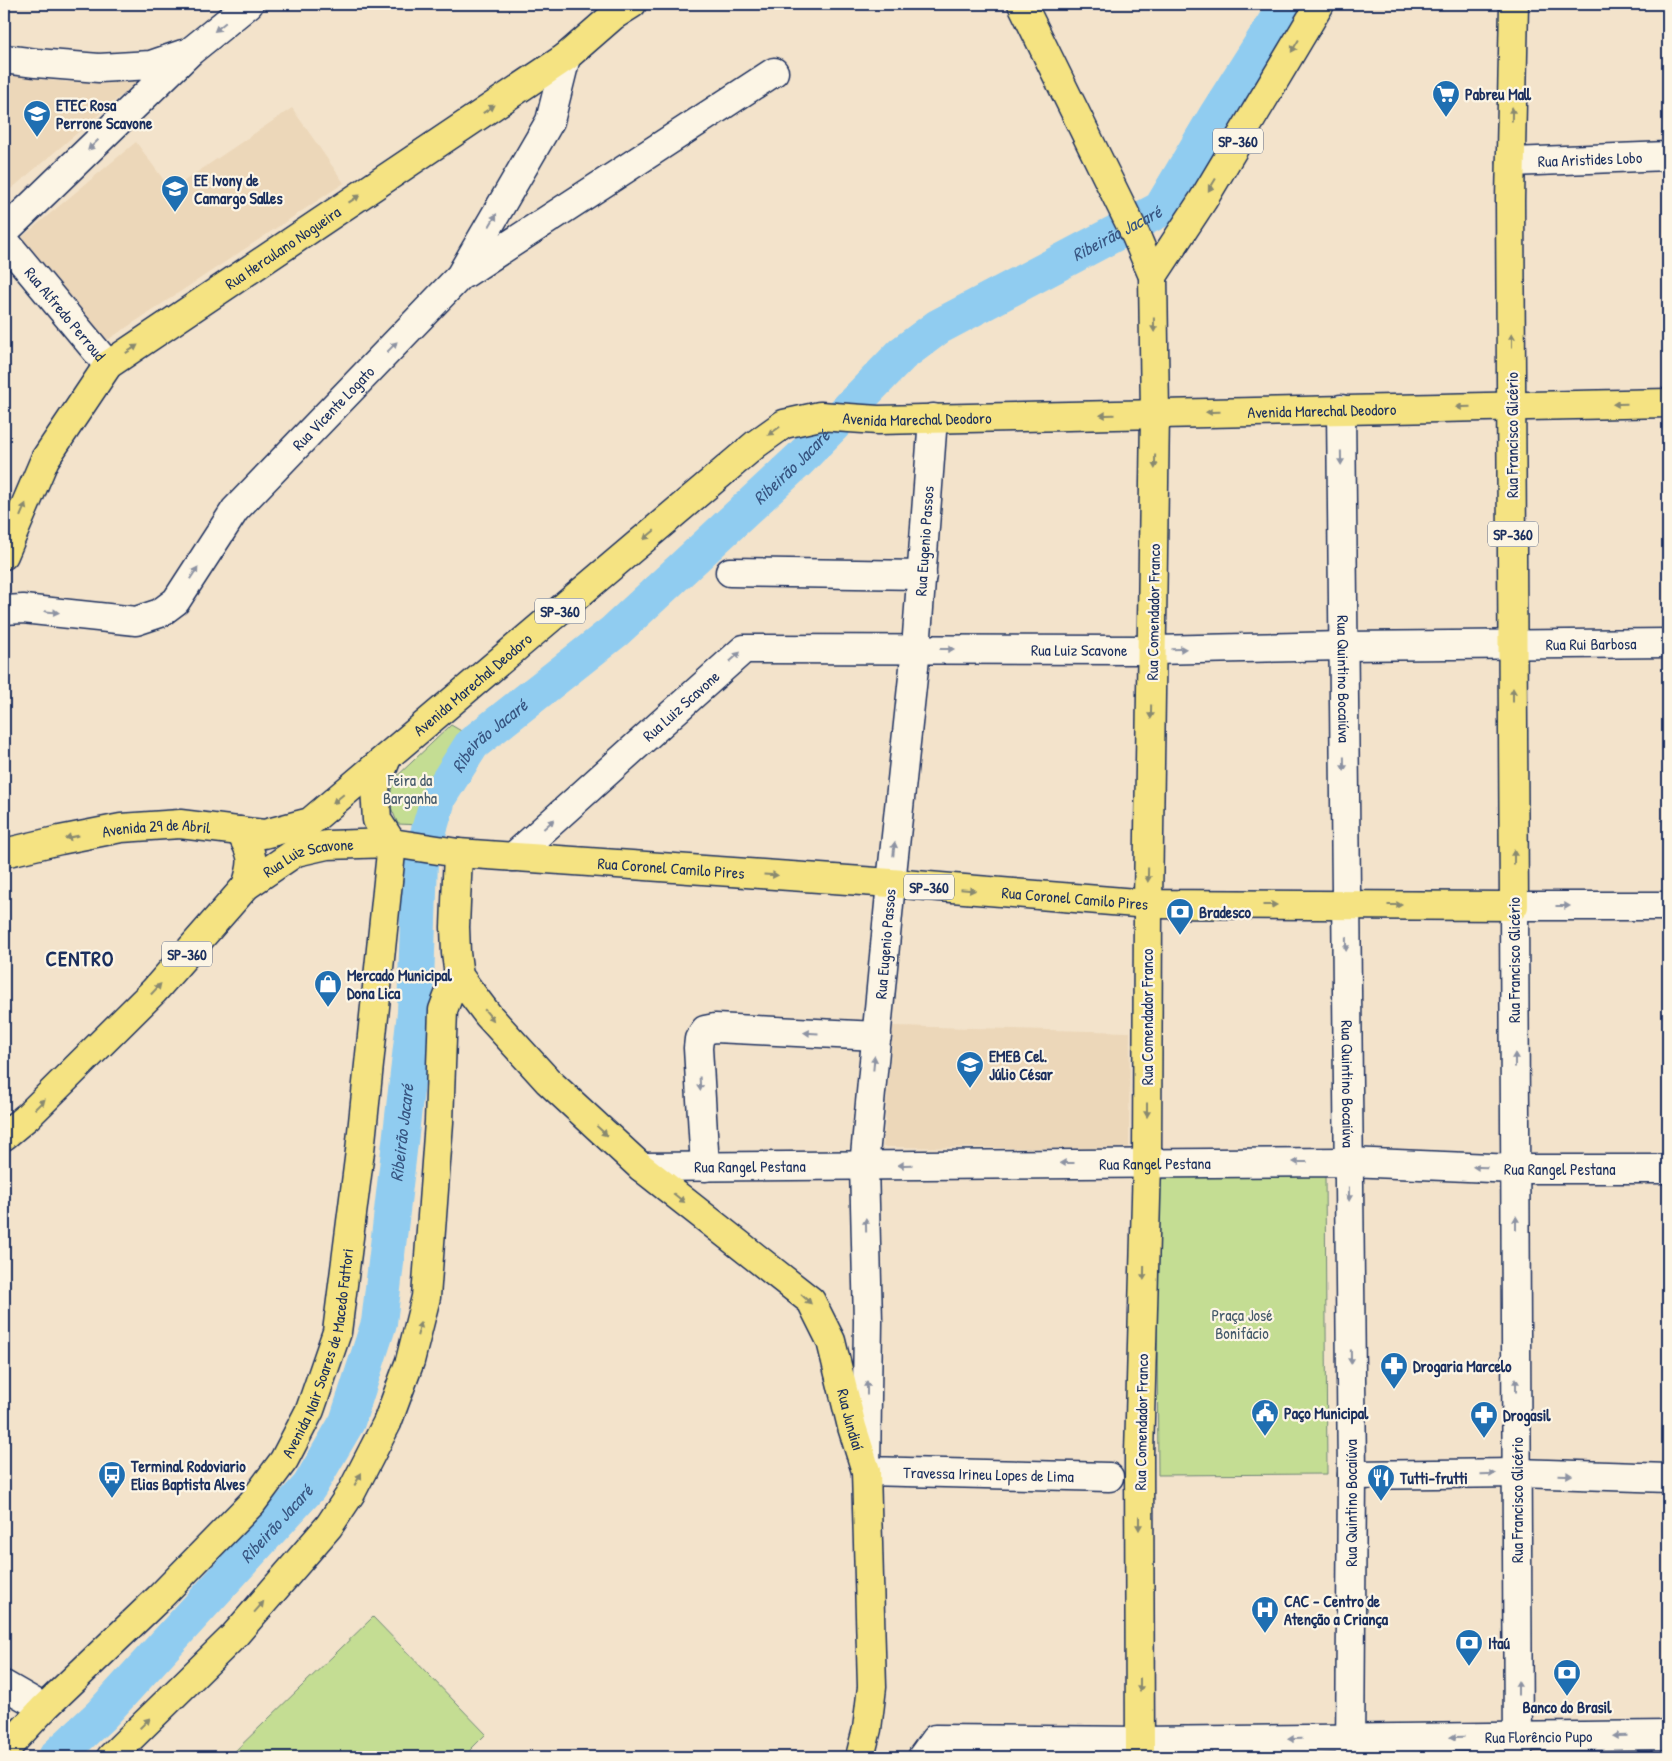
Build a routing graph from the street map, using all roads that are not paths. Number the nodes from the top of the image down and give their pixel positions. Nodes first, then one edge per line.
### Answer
1 (249, 4) edge
2 (1022, 4) edge
3 (1320, 4) edge
4 (1514, 4) edge
5 (619, 8) edge
6 (191, 51) junction
7 (566, 57) junction
8 (4, 59) edge
9 (774, 72) dead end
10 (1668, 156) edge
11 (1511, 162) junction
12 (4, 232) edge
13 (4, 240) edge
14 (460, 276) junction
15 (1153, 276) junction
16 (108, 365) junction
17 (1668, 403) edge
18 (1512, 406) junction
19 (1341, 410) junction
20 (1156, 414) junction
21 (933, 418) junction
22 (4, 554) edge
23 (730, 572) dead end
24 (922, 575) junction
25 (4, 610) edge
26 (1513, 643) junction
27 (1668, 643) edge
28 (1343, 646) junction
29 (916, 649) junction
30 (1153, 650) junction
31 (387, 758) junction
32 (310, 822) joint
33 (240, 831) junction
34 (398, 844) junction
35 (452, 852) junction
36 (4, 854) edge
37 (513, 857) junction
38 (890, 884) junction
39 (246, 886) junction
40 (1148, 904) junction
41 (1346, 905) junction
42 (1514, 906) junction
43 (1668, 906) edge
44 (459, 976) junction
45 (877, 1036) junction
46 (4, 1136) edge
47 (1349, 1162) junction
48 (1147, 1163) junction
49 (864, 1166) junction
50 (641, 1167) junction
51 (704, 1167) junction
52 (1515, 1168) junction
53 (1668, 1168) edge
54 (866, 1471) junction
55 (1516, 1473) junction
56 (1352, 1475) junction
57 (1109, 1477) dead end
58 (1668, 1478) edge
59 (4, 1686) edge
60 (44, 1708) junction
61 (1668, 1735) edge
62 (1518, 1747) edge
63 (928, 1748) edge
64 (1350, 1748) edge
65 (1140, 1749) edge
66 (4, 1751) edge
67 (111, 1757) edge
68 (860, 1757) edge

1 -> 6 street
2 - 15 main road
3 -> 15 main road, SP-360
11 -> 4 main road, SP-360
5 - 7 main road, Rua Herculano Nogueira
6 - 8 street
6 -> 12 street
14 -> 7 street, Rua Vicente Logato
16 -> 7 main road, Rua Herculano Nogueira
9 - 14 street
10 - 11 street, Rua Aristides Lobo
18 -> 11 main road, Rua Francisco Glicério / SP-360
13 - 16 street, Rua Alfredo Perroud
25 -> 14 street, Rua Vicente Logato
15 -> 20 main road, Rua Comendador Franco
22 -> 16 main road, Rua Herculano Nogueira
17 -> 18 main road, Avenida Marechal Deodoro
18 -> 19 main road, Avenida Marechal Deodoro
18 - 26 main road, Rua Francisco Glicério / SP-360
19 -> 20 main road, Avenida Marechal Deodoro
19 -> 28 street, Rua Quintino Bocaiúva
20 -> 21 main road, Avenida Marechal Deodoro / SP-360
20 -> 30 main road, Rua Comendador Franco
21 - 24 street, Rua Eugenio Passos
21 -> 31 main road, Avenida Marechal Deodoro / SP-360
23 - 24 street
24 - 29 street, Rua Eugenio Passos
26 - 27 street, Rua Rui Barbosa
26 - 28 street, Rua Luiz Scavone
42 -> 26 main road, Rua Francisco Glicério / SP-360
30 -> 28 street, Rua Luiz Scavone
28 -> 41 street, Rua Quintino Bocaiúva
29 -> 30 street, Rua Luiz Scavone
37 -> 29 street, Rua Luiz Scavone
38 -> 29 street, Rua Eugenio Passos
30 -> 40 main road, Rua Comendador Franco
31 -> 32 main road, Avenida Marechal Deodoro / SP-360
31 - 34 main road, SP-360
32 - 33 main road, Avenida 29 de Abril / SP-360
33 -> 36 main road, Avenida 29 de Abril / SP-360
33 - 39 main road, SP-360
34 - 35 main road, Rua Luiz Scavone / SP-360
34 - 39 main road, Rua Luiz Scavone / SP-360
34 - 60 main road, Avenida Nair Soares de Macedo Fattori
35 - 37 main road, Rua Luiz Scavone / SP-360
35 - 44 main road
37 -> 38 main road, Rua Coronel Camilo Pires / SP-360
38 -> 40 main road, Rua Coronel Camilo Pires / SP-360
38 - 45 street, Rua Eugenio Passos
46 -> 39 main road, Rua Luiz Scavone / SP-360
40 -> 41 main road, Rua Coronel Camilo Pires / SP-360
40 -> 48 main road, Rua Comendador Franco
41 -> 42 main road, Rua Coronel Camilo Pires / SP-360
41 -> 47 street, Rua Quintino Bocaiúva
42 -> 43 street, Rua Coronel Camilo Pires
52 -> 42 street, Rua Francisco Glicério
44 -> 50 main road, Rua Jundiaí
67 -> 44 main road
49 -> 45 street, Rua Eugenio Passos
45 -> 51 street
47 -> 48 street, Rua Rangel Pestana
52 -> 47 street, Rua Rangel Pestana
47 -> 56 street, Rua Quintino Bocaiúva
48 -> 49 street, Rua Rangel Pestana
48 -> 65 main road, Rua Comendador Franco
49 - 51 street, Rua Rangel Pestana
54 -> 49 street, Rua Eugenio Passos
50 - 51 street, Rua Rangel Pestana
50 -> 54 main road, Rua Jundiaí
52 - 53 street, Rua Rangel Pestana
55 -> 52 street, Rua Francisco Glicério
54 - 57 street, Travessa Irineu Lopes de Lima
54 - 68 main road, Rua Jundiaí
56 -> 55 street
55 -> 58 street
62 -> 55 street, Rua Francisco Glicério
56 - 64 street, Rua Quintino Bocaiúva
59 - 60 street
60 - 66 main road, Avenida Nair Soares de Macedo Fattori
61 -> 62 street, Rua Florêncio Pupo
62 -> 64 street, Rua Florêncio Pupo
63 - 65 street, Rua Florêncio Pupo
64 -> 65 street, Rua Florêncio Pupo

